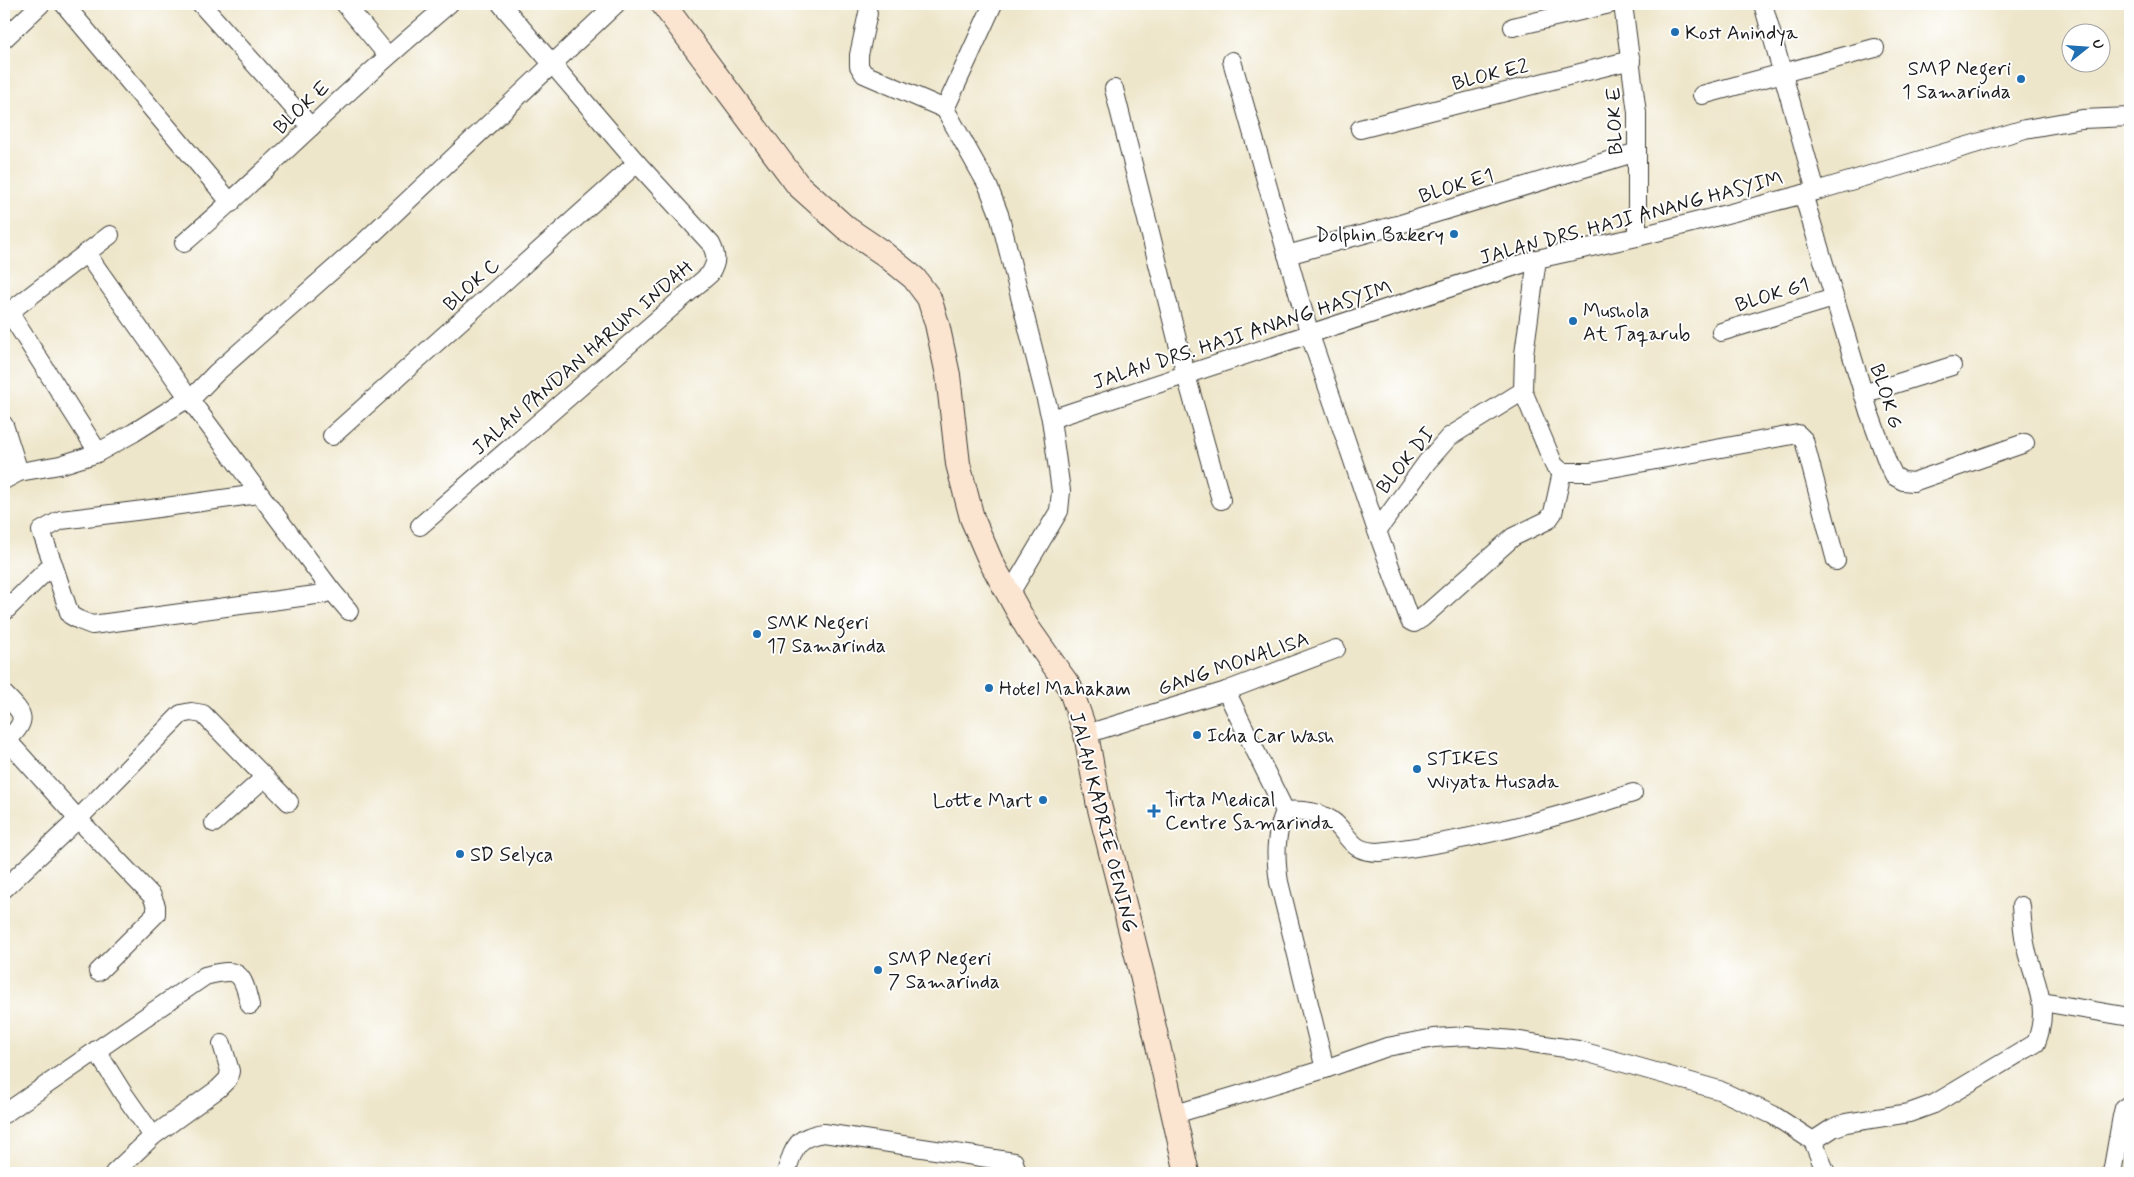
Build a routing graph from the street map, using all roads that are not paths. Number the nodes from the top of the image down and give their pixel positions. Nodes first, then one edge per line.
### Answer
1 (41, 4) edge
2 (64, 4) edge
3 (201, 4) edge
4 (345, 4) edge
5 (449, 4) edge
6 (501, 4) edge
7 (616, 4) edge
8 (663, 4) edge
9 (993, 4) edge
10 (1610, 4) edge
11 (1623, 4) edge
12 (1763, 4) edge
13 (868, 13) dead end
14 (1513, 27) dead end
15 (4, 39) edge
16 (1875, 48) dead end
17 (388, 56) junction
18 (1631, 60) junction
19 (1232, 61) dead end
20 (553, 65) junction
21 (1783, 74) junction
22 (1114, 89) dead end
23 (1702, 95) dead end
24 (944, 109) junction
25 (2130, 117) edge
26 (310, 127) junction
27 (1360, 129) dead end
28 (1637, 152) junction
29 (637, 164) junction
30 (1809, 192) junction
31 (231, 203) junction
32 (110, 235) dead end
33 (1637, 237) junction
34 (184, 244) dead end
35 (86, 253) junction
36 (1288, 255) junction
37 (1537, 259) junction
38 (1834, 298) junction
39 (6, 314) edge
40 (1721, 332) dead end
41 (1310, 335) junction
42 (1952, 366) dead end
43 (1186, 375) junction
44 (1523, 391) junction
45 (1863, 394) junction
46 (190, 400) junction
47 (4, 425) edge
48 (1052, 428) junction
49 (332, 436) dead end
50 (2025, 443) dead end
51 (98, 452) junction
52 (19, 472) junction
53 (1562, 472) junction
54 (4, 480) edge
55 (258, 494) junction
56 (1220, 500) dead end
57 (420, 526) dead end
58 (1377, 531) junction
59 (1836, 561) dead end
60 (53, 564) junction
61 (332, 591) junction
62 (1009, 596) junction
63 (349, 611) dead end
64 (4, 612) edge
65 (1336, 649) dead end
66 (1226, 691) junction
67 (4, 694) edge
68 (1086, 734) junction
69 (5, 742) edge
70 (265, 777) junction
71 (1633, 792) dead end
72 (289, 802) dead end
73 (1286, 811) junction
74 (78, 820) junction
75 (214, 824) dead end
76 (4, 889) edge
77 (2021, 906) dead end
78 (98, 972) dead end
79 (2042, 1002) junction
80 (250, 1005) dead end
81 (2130, 1017) edge
82 (222, 1044) dead end
83 (96, 1050) junction
84 (1325, 1069) junction
85 (2130, 1105) edge
86 (4, 1114) edge
87 (1172, 1115) junction
88 (153, 1136) junction
89 (1813, 1141) junction
90 (1016, 1168) edge
91 (114, 1173) edge
92 (786, 1173) edge
93 (1187, 1173) edge
94 (1826, 1173) edge
95 (2112, 1173) edge

1 - 15 street
2 - 31 street
3 - 26 street
4 - 17 street
5 - 17 street, BLOK E
6 - 20 street, JALAN PANDAN HARUM INDAH
7 - 20 street
8 - 62 main road, JALAN KADRIE OENING
9 - 24 street
10 - 14 street
11 - 18 street, BLOK E
12 - 21 street, BLOK G
13 - 24 street
16 - 21 street
17 - 26 street, BLOK E
18 - 27 street, BLOK E2
18 - 28 street, BLOK E
19 - 36 street
20 - 29 street, JALAN PANDAN HARUM INDAH
20 - 46 street
21 - 23 street
21 - 30 street, BLOK G
22 - 43 street
24 - 48 street
25 - 30 street, JALAN DRS. HAJI ANANG HASYIM
26 - 31 street, BLOK E
28 - 33 street, BLOK E
28 - 36 street, BLOK E1
29 - 49 street, BLOK C
29 - 57 street, JALAN PANDAN HARUM INDAH
30 - 33 street, JALAN DRS. HAJI ANANG HASYIM
30 - 38 street, BLOK G
31 - 34 street, BLOK E
32 - 35 street
33 - 37 street, JALAN DRS. HAJI ANANG HASYIM
35 - 39 street
35 - 46 street
36 - 41 street
37 - 41 street, JALAN DRS. HAJI ANANG HASYIM
37 - 44 street
38 - 40 street, BLOK G1
38 - 45 street, BLOK G
39 - 51 street
41 - 43 street, JALAN DRS. HAJI ANANG HASYIM
41 - 58 street
42 - 45 street
43 - 48 street, JALAN DRS. HAJI ANANG HASYIM
43 - 56 street
44 - 53 street
44 - 58 street, BLOK DI
45 - 50 street, BLOK G
46 - 51 street
46 - 55 street
47 - 52 street
48 - 62 street
51 - 52 street
52 - 54 street
53 - 58 street
53 - 59 street
55 - 60 street
55 - 61 street
60 - 61 street
60 - 64 street
61 - 63 street
62 - 68 main road, JALAN KADRIE OENING
65 - 66 street, GANG MONALISA
66 - 68 street, GANG MONALISA
66 - 73 street
67 - 69 street
68 - 87 main road, JALAN KADRIE OENING
69 - 74 street
70 - 72 street
70 - 74 street
70 - 75 street
71 - 73 street
73 - 84 street
74 - 76 street
74 - 78 street
77 - 79 street
79 - 81 street
79 - 89 street
80 - 83 street
82 - 88 street
83 - 86 street
83 - 88 street
84 - 87 street
84 - 89 street
85 - 95 street
87 - 93 main road, JALAN KADRIE OENING
88 - 91 street
89 - 94 street
90 - 92 street

